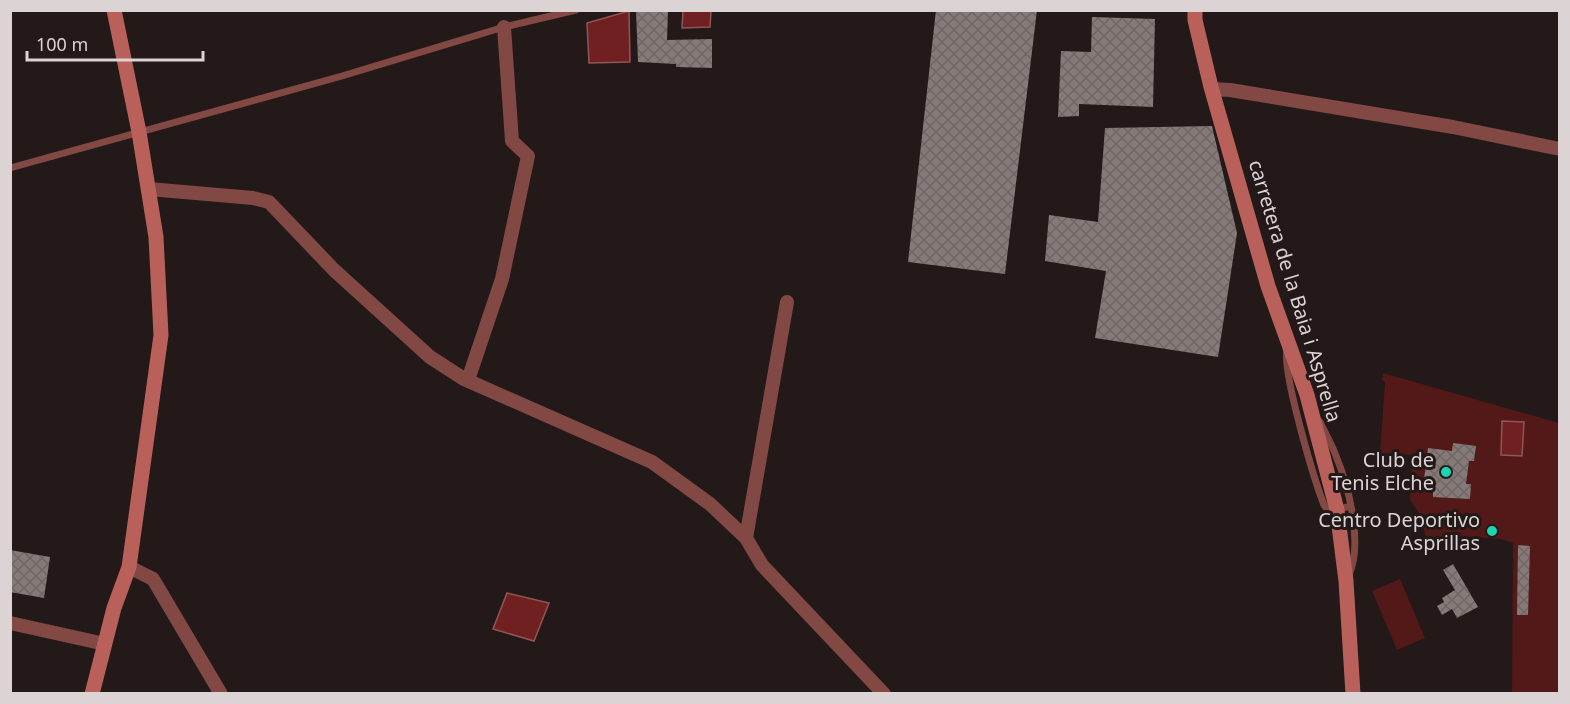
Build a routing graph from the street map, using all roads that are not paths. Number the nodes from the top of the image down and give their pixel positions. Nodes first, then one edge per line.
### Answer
1 (114, 10) edge
2 (576, 10) edge
3 (1196, 10) edge
4 (504, 27) junction
5 (1212, 89) junction
6 (139, 132) junction
7 (1560, 149) edge
8 (10, 168) edge
9 (149, 189) junction
10 (787, 302) dead end
11 (1288, 343) junction
12 (468, 380) junction
13 (1324, 460) junction
14 (746, 538) junction
15 (129, 567) junction
16 (10, 624) edge
17 (105, 644) junction
18 (92, 693) edge
19 (221, 693) edge
20 (884, 693) edge
21 (1353, 693) edge

1 - 6 main road
2 - 4 lane
3 - 5 main road, carretera de la Baia i Asprella
4 - 6 lane
4 - 12 street
5 - 7 street
5 - 11 main road, carretera de la Baia i Asprella
6 - 8 lane
6 - 9 main road
9 - 12 street
9 - 15 main road
10 - 14 street
11 - 13 main road, carretera de la Baia i Asprella
11 - 13 lane
12 - 14 street
13 - 21 main road, carretera de la Baia i Asprella
14 - 20 street
15 - 17 main road
15 - 19 street
16 - 17 street
17 - 18 main road

